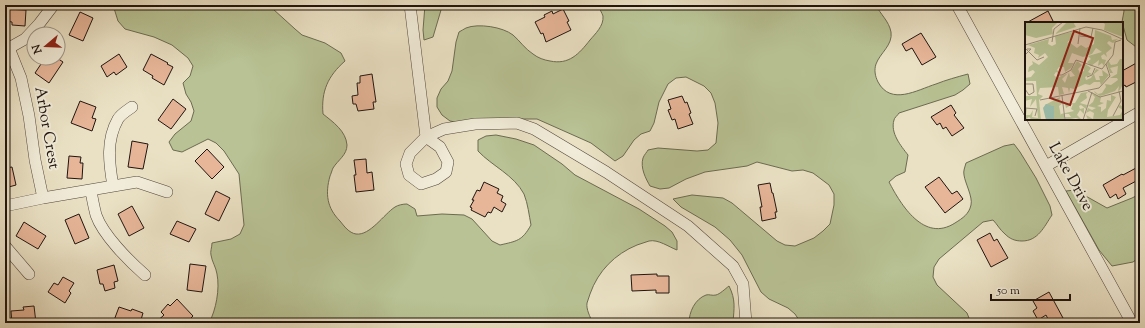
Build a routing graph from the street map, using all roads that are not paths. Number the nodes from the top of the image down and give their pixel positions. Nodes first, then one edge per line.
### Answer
1 (410, 5) edge
2 (957, 5) edge
3 (52, 7) dead end
4 (7, 45) edge
5 (132, 107) dead end
6 (1140, 112) edge
7 (1046, 166) junction
8 (113, 186) junction
9 (91, 190) junction
10 (167, 192) dead end
11 (43, 198) junction
12 (5, 206) edge
13 (5, 246) edge
14 (29, 274) dead end
15 (145, 275) dead end
16 (746, 323) edge
17 (1132, 323) edge

1 - 16 street
2 - 7 street, Lake Drive
3 - 4 street
4 - 11 street, Arbor Crest
5 - 8 street
6 - 7 street
7 - 17 street, Lake Drive
8 - 9 street
8 - 10 street
9 - 11 street
9 - 15 street
11 - 12 street
13 - 14 street

